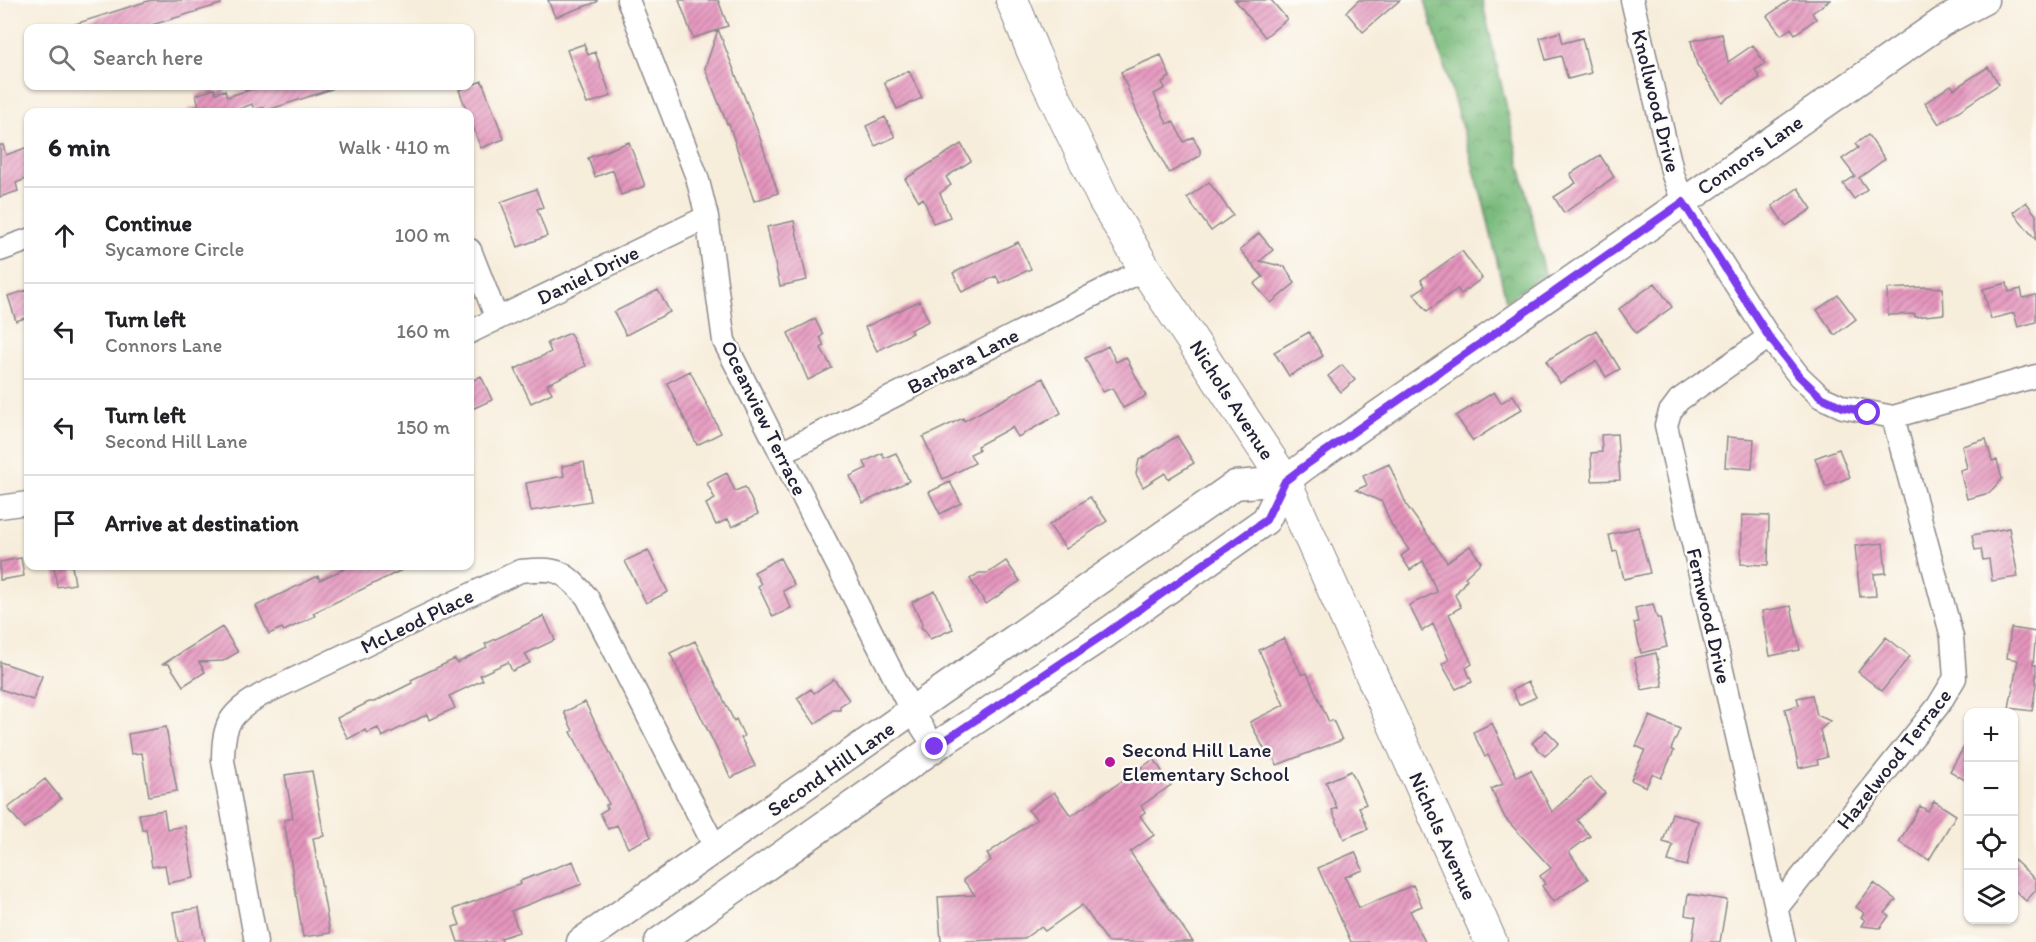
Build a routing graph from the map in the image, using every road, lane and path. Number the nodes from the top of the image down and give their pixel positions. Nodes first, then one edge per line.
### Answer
1 (628, 0) edge
2 (1012, 0) edge
3 (1632, 0) edge
4 (1984, 0) edge
5 (1683, 202) junction
6 (707, 217) junction
7 (24, 241) edge
8 (0, 250) edge
9 (474, 260) edge
10 (1146, 269) junction
11 (497, 319) junction
12 (474, 330) edge
13 (1769, 337) junction
14 (2036, 376) edge
15 (1893, 417) junction
16 (781, 453) junction
17 (1285, 481) junction
18 (24, 503) edge
19 (0, 507) edge
20 (1080, 595) junction
21 (1105, 634) junction
22 (912, 712) junction
23 (935, 747) junction
24 (716, 849) junction
25 (745, 883) junction
26 (1776, 909) junction
27 (256, 942) edge
28 (581, 942) edge
29 (658, 942) edge
30 (1491, 942) edge
31 (1784, 942) edge

1 - 6 street, Oceanview Terrace
2 - 10 main road, Nichols Avenue
3 - 5 street, Knollwood Drive
4 - 5 street, Connors Lane
5 - 13 street, Knollwood Drive
5 - 17 street, Connors Lane
6 - 11 street, Daniel Drive
6 - 16 street, Oceanview Terrace
7 - 8 street
9 - 11 street
10 - 16 street, Barbara Lane
10 - 17 main road, Nichols Avenue
11 - 12 street, Daniel Drive
13 - 15 street, Knollwood Drive
13 - 26 street, Fernwood Drive
14 - 15 street
15 - 26 street, Hazelwood Terrace
16 - 22 street, Oceanview Terrace
17 - 20 street, Second Hill Lane
17 - 21 street, Second Hill Lane
17 - 30 main road, Nichols Avenue
18 - 19 street
20 - 21 street
20 - 22 street, Second Hill Lane
21 - 23 street, Second Hill Lane
22 - 23 street, Oceanview Terrace
22 - 24 street, Second Hill Lane
23 - 25 street, Second Hill Lane
24 - 25 street
24 - 27 street, McLeod Place
24 - 28 street, Second Hill Lane
25 - 29 street, Second Hill Lane
26 - 31 street, Fernwood Drive

